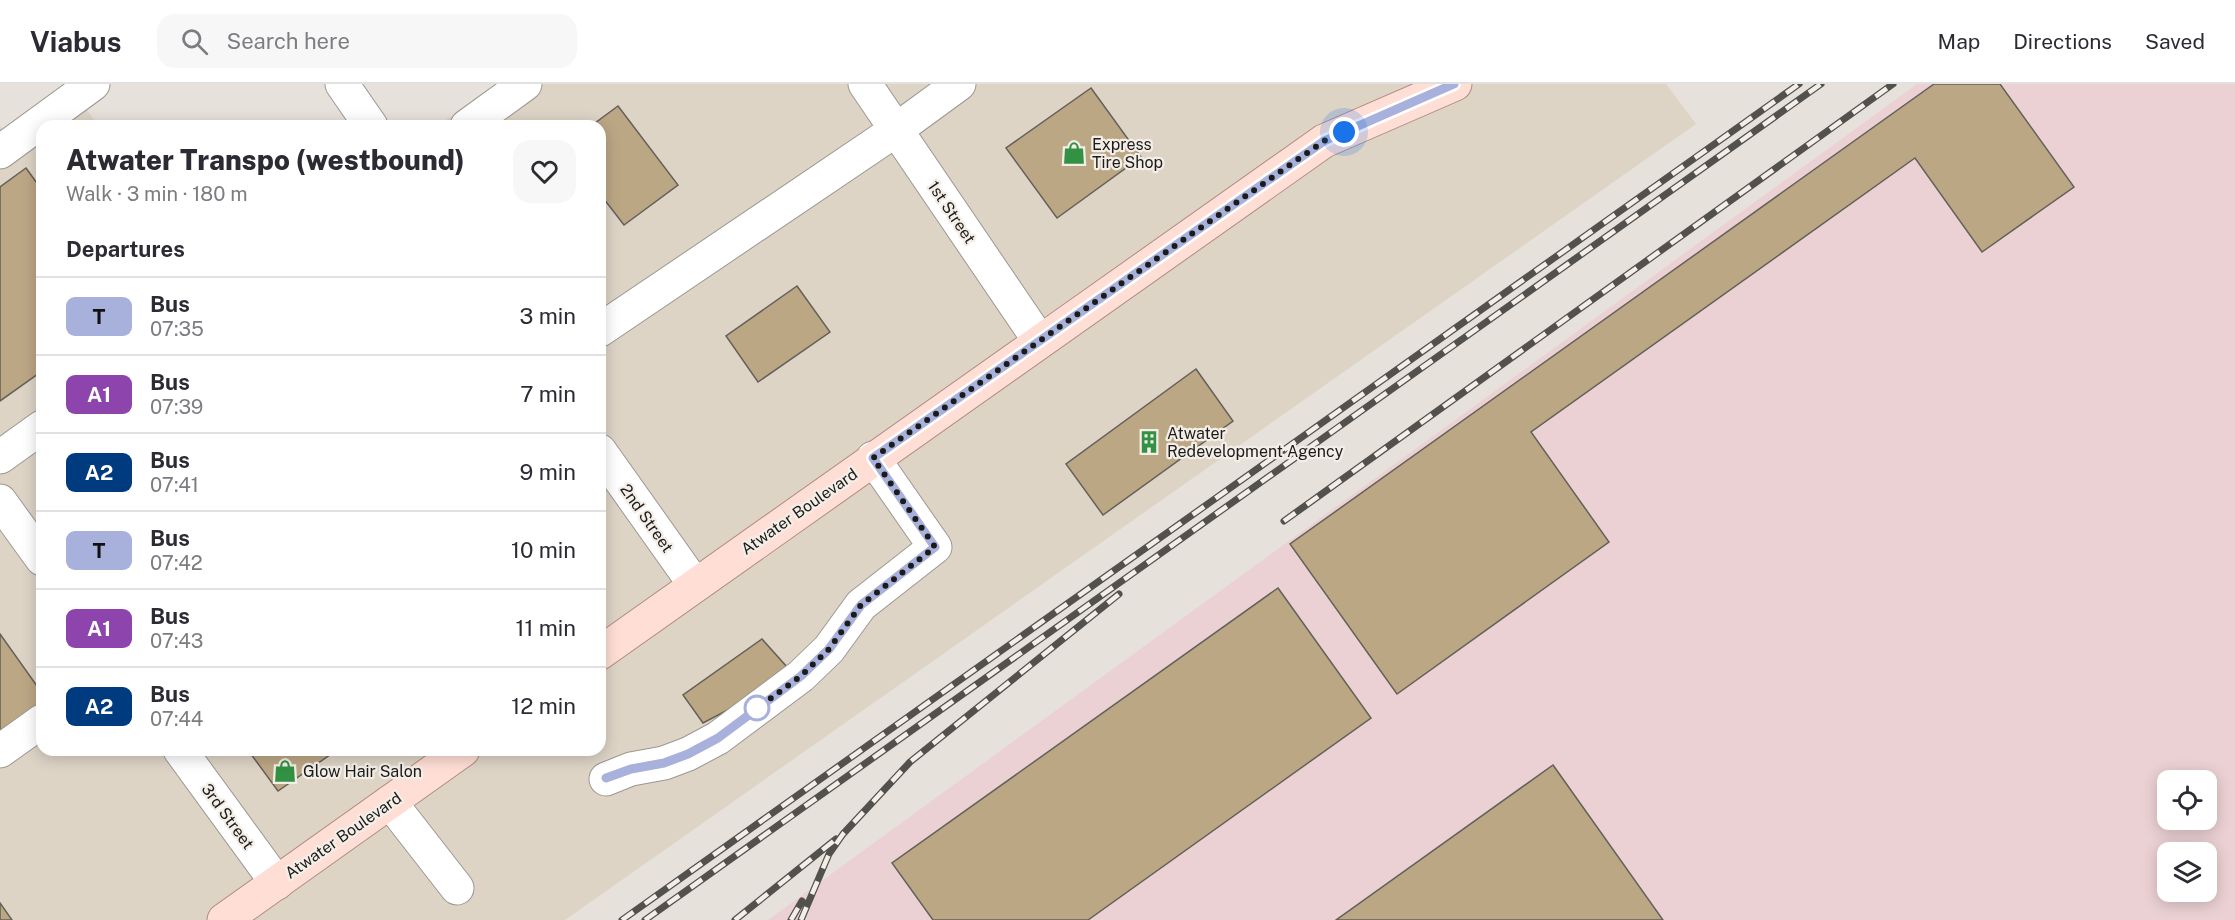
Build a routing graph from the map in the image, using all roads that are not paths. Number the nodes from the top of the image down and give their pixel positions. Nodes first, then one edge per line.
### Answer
1 (93, 84) edge
2 (342, 84) edge
3 (525, 84) edge
4 (865, 84) edge
5 (959, 84) edge
6 (1455, 84) edge
7 (1418, 91) edge
8 (44, 120) edge
9 (367, 120) edge
10 (475, 120) edge
11 (36, 126) edge
12 (896, 130) junction
13 (0, 152) edge
14 (606, 326) edge
15 (1039, 340) junction
16 (36, 431) edge
17 (0, 457) edge
18 (873, 458) junction
19 (606, 459) edge
20 (0, 501) edge
21 (36, 551) edge
22 (695, 585) junction
23 (606, 649) edge
24 (36, 726) edge
25 (0, 751) edge
26 (184, 756) edge
27 (455, 756) edge
28 (606, 778) dead end
29 (390, 802) junction
30 (277, 883) junction
31 (457, 888) dead end
32 (224, 920) edge

1 - 8 street
2 - 9 street
3 - 10 street
4 - 12 street, 1st Street
5 - 12 street
6 - 7 main road, Atwater Boulevard
7 - 15 main road, Atwater Boulevard
11 - 13 street
12 - 14 street
12 - 15 street, 1st Street
15 - 18 main road, Atwater Boulevard
16 - 17 street
18 - 22 main road, Atwater Boulevard
18 - 28 street
19 - 22 street, 2nd Street
20 - 21 street
22 - 23 main road, Atwater Boulevard
24 - 25 street
26 - 30 street, 3rd Street
27 - 29 main road, Atwater Boulevard
29 - 30 main road, Atwater Boulevard
29 - 31 street
30 - 32 main road, Atwater Boulevard

